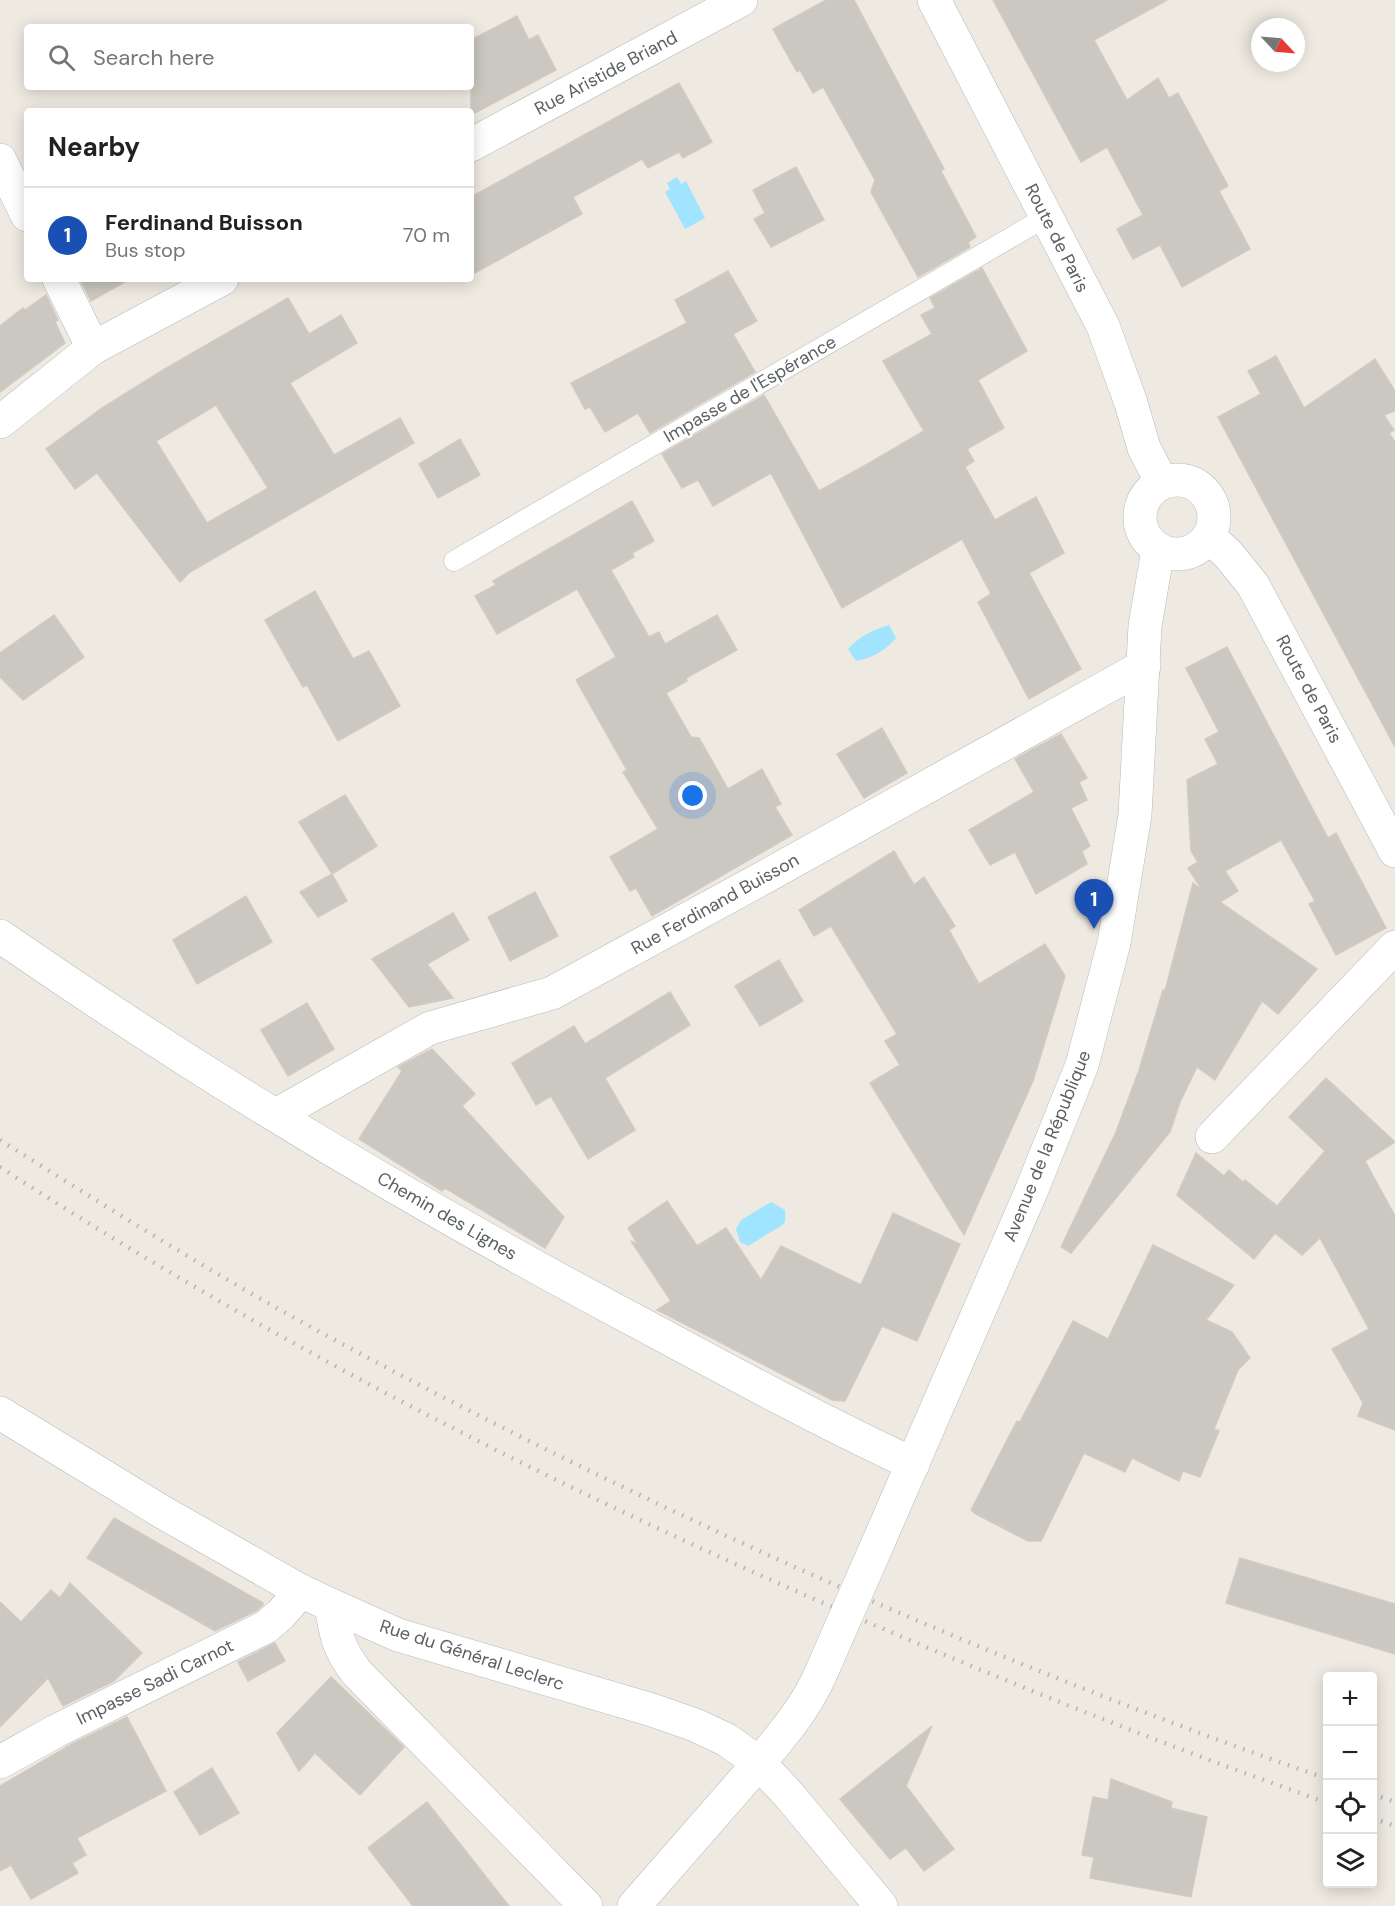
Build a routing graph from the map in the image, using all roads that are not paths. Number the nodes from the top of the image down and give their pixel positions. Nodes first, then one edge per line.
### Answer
1 (741, 0) edge
2 (934, 0) edge
3 (474, 143) edge
4 (0, 160) edge
5 (24, 208) edge
6 (1046, 217) junction
7 (60, 282) edge
8 (216, 282) edge
9 (93, 348) junction
10 (0, 422) edge
11 (1162, 483) junction
12 (1209, 537) junction
13 (1158, 550) junction
14 (454, 561) dead end
15 (1144, 666) junction
16 (1395, 851) edge
17 (0, 936) edge
18 (1395, 947) edge
19 (276, 1115) junction
20 (1212, 1137) dead end
21 (0, 1413) edge
22 (913, 1464) junction
23 (301, 1591) junction
24 (331, 1605) junction
25 (0, 1762) edge
26 (759, 1763) junction
27 (586, 1906) edge
28 (634, 1906) edge
29 (880, 1906) edge

1 - 3 street, Rue Aristide Briand
2 - 6 street, Route de Paris
4 - 5 street
6 - 11 street, Route de Paris
6 - 14 lane, Impasse de l'Espérance
7 - 9 street
8 - 9 street
9 - 10 street
11 - 12 street
11 - 13 street
12 - 13 street
12 - 16 street, Route de Paris
13 - 15 street, Avenue de la République
15 - 19 street, Rue Ferdinand Buisson
15 - 22 street, Avenue de la République
17 - 19 street, Chemin des Lignes
18 - 20 street
19 - 22 street, Chemin des Lignes
21 - 23 street, Rue du Général Leclerc
22 - 26 street, Avenue de la République, bridge
23 - 24 street, Rue du Général Leclerc
23 - 25 street, Impasse Sadi Carnot
24 - 26 street, Rue du Général Leclerc
24 - 27 street
26 - 28 street, Avenue de la République
26 - 29 street, Rue du Général Leclerc

